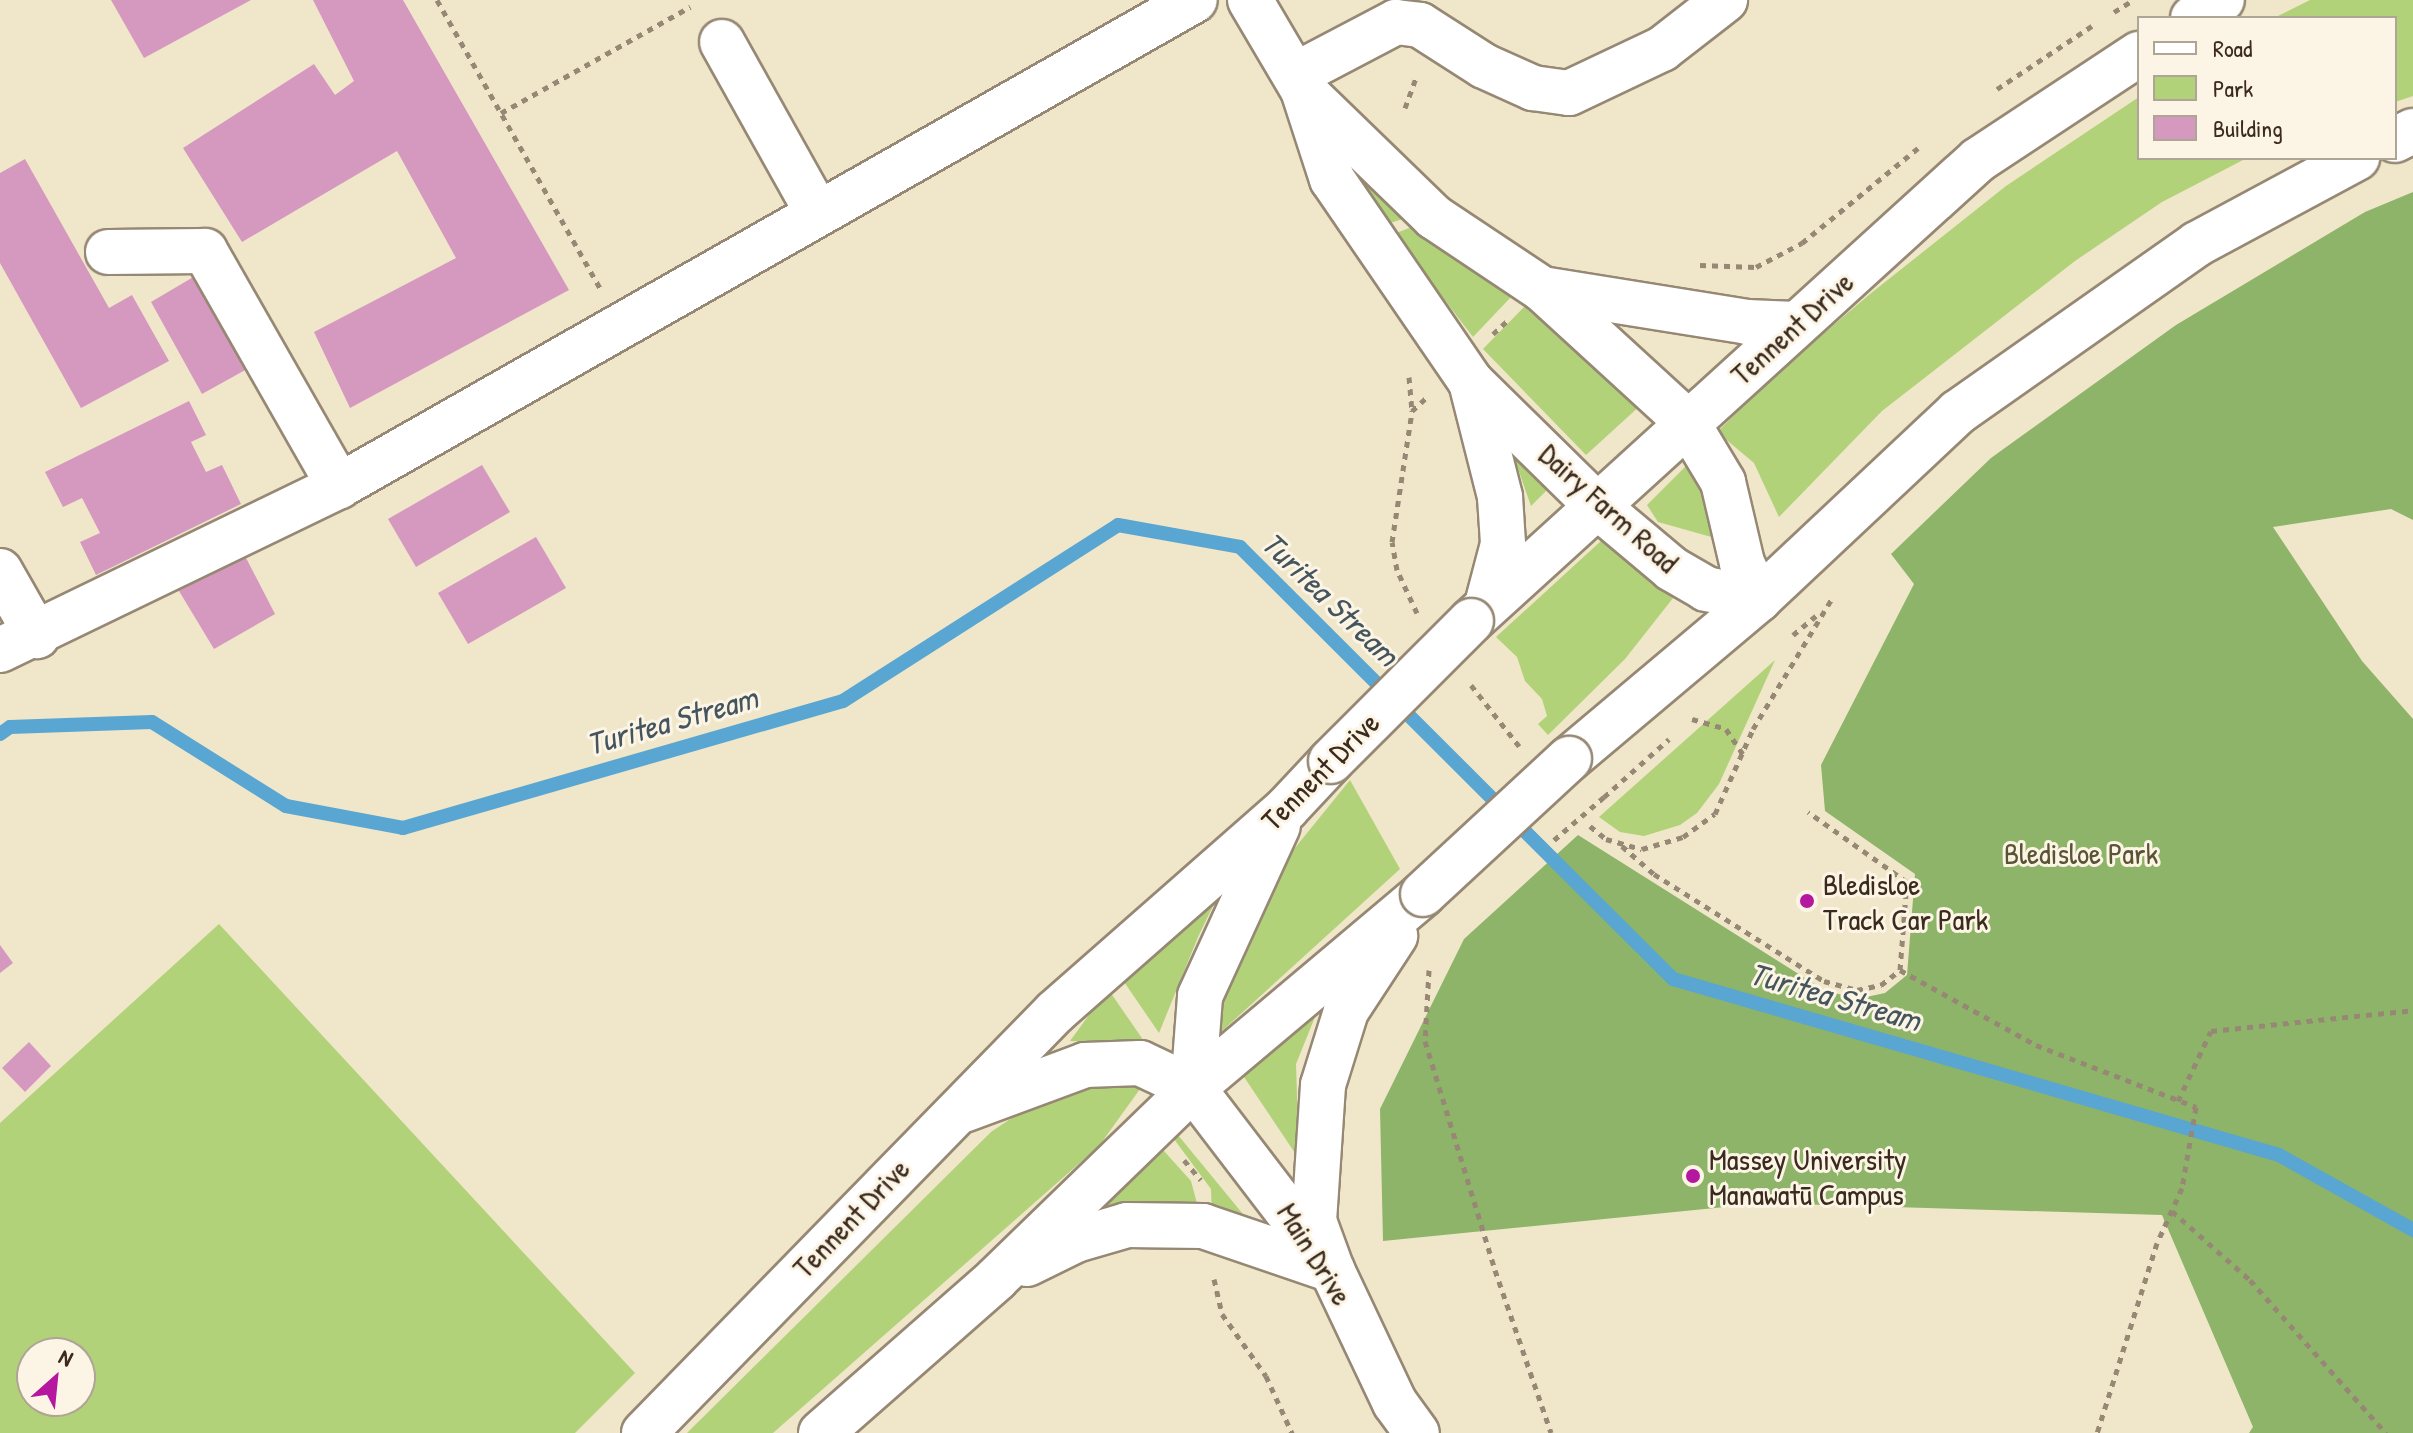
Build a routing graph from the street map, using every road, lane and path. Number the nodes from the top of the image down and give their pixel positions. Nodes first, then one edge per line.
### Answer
1 (437, 0) edge
2 (1195, 0) edge
3 (1250, 0) edge
4 (1725, 0) edge
5 (2133, 0) edge
6 (2222, 0) edge
7 (698, 2) dead end
8 (2108, 16) dead end
9 (2196, 16) edge
10 (2095, 24) dead end
11 (722, 42) dead end
12 (2137, 55) edge
13 (1299, 82) junction
14 (1984, 99) dead end
15 (501, 113) junction
16 (1923, 145) dead end
17 (2353, 160) edge
18 (817, 212) junction
19 (108, 252) dead end
20 (1696, 265) dead end
21 (1542, 289) junction
22 (1796, 324) junction
23 (623, 327) junction
24 (1454, 385) junction
25 (1687, 422) junction
26 (339, 486) junction
27 (1597, 506) junction
28 (0, 571) edge
29 (1842, 585) dead end
30 (1759, 599) junction
31 (1479, 613) junction
32 (1424, 623) dead end
33 (19, 643) edge
34 (1460, 671) dead end
35 (1692, 719) dead end
36 (1526, 755) dead end
37 (1743, 756) junction
38 (1287, 808) junction
39 (1808, 812) dead end
40 (1590, 826) dead end
41 (1622, 845) junction
42 (1423, 894) junction
43 (1429, 962) dead end
44 (1900, 970) junction
45 (2413, 1010) edge
46 (1193, 1088) junction
47 (2178, 1101) junction
48 (954, 1114) junction
49 (2172, 1211) junction
50 (1332, 1270) junction
51 (996, 1279) junction
52 (1222, 1314) dead end
53 (644, 1433) edge
54 (821, 1433) edge
55 (1292, 1433) edge
56 (1417, 1433) edge
57 (1551, 1433) edge
58 (2097, 1433) edge
59 (2386, 1433) edge

1 - 15 path
2 - 18 main road
3 - 13 main road, Dairy Farm Road
4 - 13 main road
5 - 8 path
6 - 9 main road
7 - 15 path
10 - 14 path
11 - 18 main road
12 - 22 main road, Tennent Drive
13 - 21 main road, Dairy Farm Road
13 - 24 main road, Dairy Farm Road
15 - 23 path
16 - 20 path
17 - 30 main road
18 - 23 main road
19 - 26 main road
21 - 22 main road, Dairy Farm Road
21 - 25 main road, Dairy Farm Road
22 - 25 main road, Tennent Drive
23 - 26 main road
24 - 27 main road, Dairy Farm Road
24 - 31 main road, Dairy Farm Road
24 - 32 path
25 - 27 main road, Tennent Drive
25 - 30 main road, Dairy Farm Road
26 - 33 main road
27 - 30 main road, Dairy Farm Road
27 - 31 main road, Tennent Drive
28 - 33 main road
29 - 37 path
30 - 42 main road, bridge
31 - 38 main road, Tennent Drive, bridge
34 - 36 path
35 - 37 path
37 - 41 path
38 - 46 main road
38 - 48 main road, Tennent Drive
39 - 44 path
40 - 41 path
41 - 44 path
42 - 46 main road
42 - 50 main road
43 - 57 path
44 - 47 path
45 - 47 path
46 - 48 main road
46 - 50 main road, Main Drive
46 - 51 main road
47 - 49 path
48 - 53 main road, Tennent Drive
49 - 58 path
49 - 59 path
50 - 51 main road
50 - 56 main road, Main Drive
51 - 54 main road
52 - 55 path

